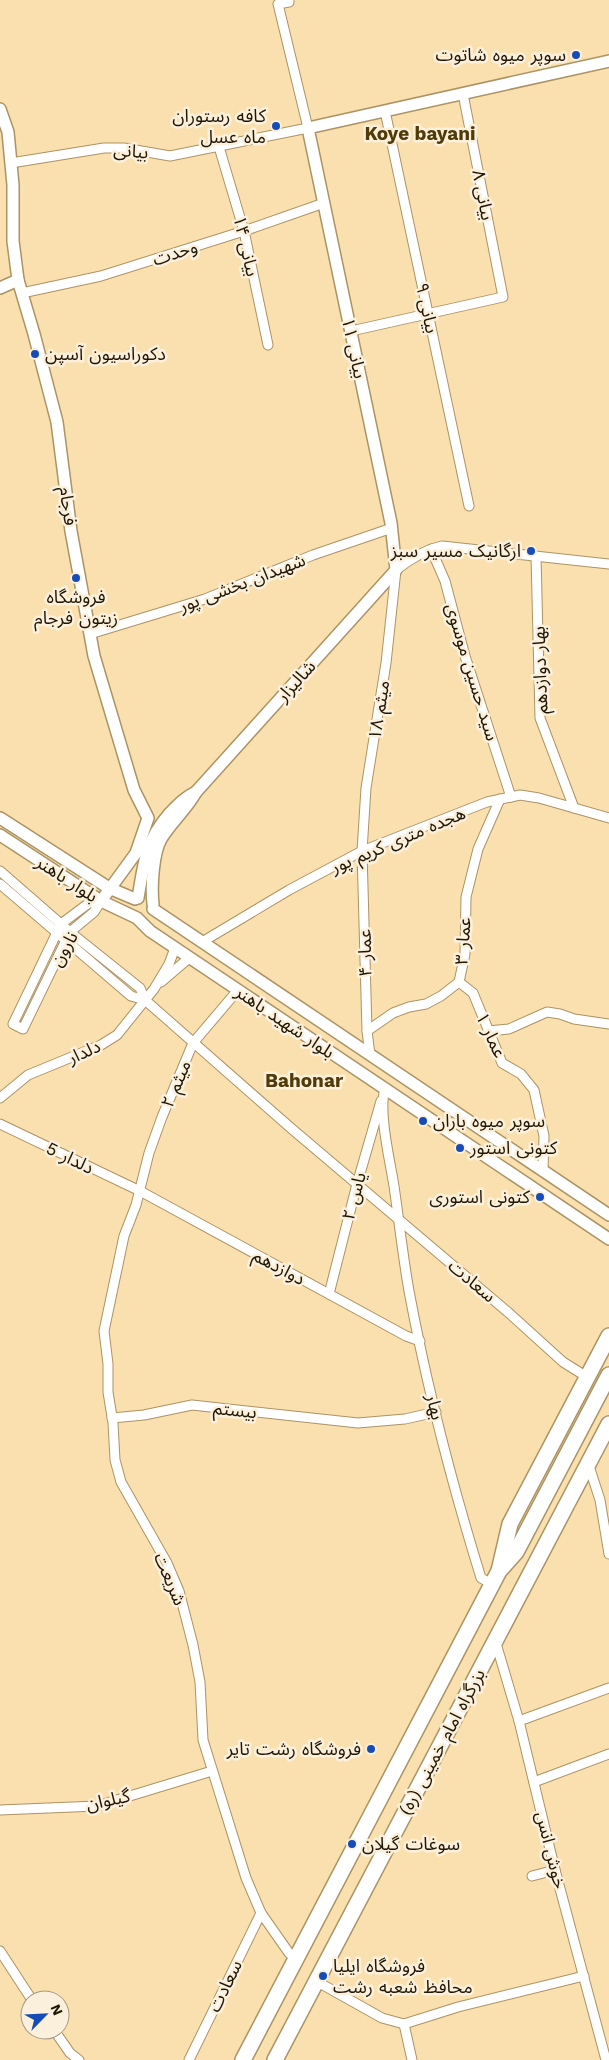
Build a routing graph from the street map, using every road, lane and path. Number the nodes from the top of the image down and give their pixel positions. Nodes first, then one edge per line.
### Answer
1 (289, 1) edge
2 (609, 61) edge
3 (462, 94) junction
4 (0, 109) edge
5 (385, 111) junction
6 (308, 128) junction
7 (219, 147) junction
8 (11, 163) junction
9 (324, 203) junction
10 (244, 231) junction
11 (18, 280) junction
12 (0, 288) edge
13 (22, 293) junction
14 (428, 314) junction
15 (351, 331) junction
16 (268, 345) dead end
17 (469, 506) dead end
18 (392, 528) junction
19 (431, 549) junction
20 (536, 556) junction
21 (609, 564) edge
22 (396, 570) junction
23 (90, 634) junction
24 (511, 797) junction
25 (500, 799) junction
26 (574, 808) junction
27 (0, 818) edge
28 (148, 818) junction
29 (609, 818) edge
30 (162, 830) junction
31 (0, 835) edge
32 (362, 851) junction
33 (0, 871) edge
34 (0, 884) edge
35 (109, 888) junction
36 (137, 898) junction
37 (101, 901) junction
38 (153, 906) junction
39 (137, 918) junction
40 (61, 924) junction
41 (56, 933) junction
42 (68, 936) junction
43 (202, 942) junction
44 (175, 948) junction
45 (190, 958) junction
46 (459, 982) junction
47 (154, 989) junction
48 (238, 990) junction
49 (145, 1000) junction
50 (609, 1024) edge
51 (367, 1030) junction
52 (488, 1031) junction
53 (193, 1043) junction
54 (370, 1055) junction
55 (383, 1093) junction
56 (0, 1098) edge
57 (0, 1124) edge
58 (494, 1138) junction
59 (482, 1154) junction
60 (543, 1171) junction
61 (357, 1184) junction
62 (531, 1187) junction
63 (140, 1191) junction
64 (609, 1215) edge
65 (399, 1219) junction
66 (609, 1239) edge
67 (329, 1294) junction
68 (609, 1336) edge
69 (420, 1341) junction
70 (597, 1359) junction
71 (609, 1374) edge
72 (587, 1377) junction
73 (436, 1412) junction
74 (112, 1418) junction
75 (609, 1424) edge
76 (588, 1463) junction
77 (609, 1554) edge
78 (496, 1578) junction
79 (495, 1640) junction
80 (609, 1688) edge
81 (519, 1721) junction
82 (609, 1754) edge
83 (212, 1771) junction
84 (534, 1782) junction
85 (0, 1810) edge
86 (556, 1870) junction
87 (532, 1876) dead end
88 (261, 1913) junction
89 (0, 1951) edge
90 (296, 1959) junction
91 (584, 1976) junction
92 (316, 1981) junction
93 (25, 1990) edge
94 (404, 2024) junction
95 (61, 2040) edge
96 (79, 2060) edge
97 (189, 2060) edge
98 (243, 2060) edge
99 (275, 2060) edge
100 (412, 2060) edge
101 (606, 2060) edge

1 - 6 street
2 - 3 street
3 - 5 street
3 - 14 street, بیانی ۸
4 - 8 street, فرجام
5 - 6 street
5 - 14 street, بیانی ۹
6 - 7 street, بیانی
6 - 9 street, بیانی ۱۱
7 - 8 street, بیانی
7 - 10 street, بیانی ۱۴
8 - 11 street, فرجام
9 - 10 street, وحدت
9 - 15 street, بیانی ۱۱
10 - 13 street, وحدت
10 - 16 street, بیانی ۱۴
11 - 12 street
11 - 13 street, فرجام
13 - 23 street, فرجام
14 - 15 street
14 - 17 street, بیانی ۹
15 - 18 street, بیانی ۱۱
18 - 22 street, بیانی ۱۱
18 - 23 street, شهیدان بخشی پور
19 - 20 street
19 - 22 street
19 - 24 street, سید حسین موسوی
20 - 21 street
20 - 26 street, بهار دوازدهم
22 - 30 street, شالیزار
22 - 32 street, میثم ۱۸
23 - 28 street, فرجام
24 - 25 street, هجده متری کریم پور
24 - 26 street, هجده متری کریم پور
25 - 32 street, هجده متری کریم پور
25 - 46 street, عمار ۳
26 - 29 street, هجده متری کریم پور
27 - 35 street, بلوار باهنر
28 - 30 street
28 - 35 street
30 - 36 street, شالیزار
30 - 38 street, شالیزار
31 - 37 street, بلوار باهنر
32 - 43 street, هجده متری کریم پور
32 - 51 street, عمار ۴
33 - 40 street
34 - 41 street
35 - 36 street, بلوار باهنر
35 - 37 street
36 - 38 street
36 - 39 street
37 - 39 street, بلوار باهنر
37 - 40 street, نارون
37 - 42 street, نارون
38 - 39 street
38 - 43 street, بلوار شهید باهنر
39 - 44 street, بلوار شهید باهنر
40 - 41 street, نارون
40 - 42 street
41 - 42 street
41 - 42 street, نارون
42 - 49 street, سعادت
43 - 54 street, بلوار شهید باهنر
44 - 45 street, بلوار شهید باهنر
44 - 47 street
45 - 47 street
45 - 48 street, بلوار شهید باهنر
46 - 51 street, عمار ۳
46 - 52 street, عمار ۱
47 - 49 street, دلدار
48 - 53 street, میثم ۲
48 - 55 street, بلوار شهید باهنر
49 - 53 street, سعادت
49 - 56 street, دلدار
50 - 52 street
51 - 54 street, عمار ۴
52 - 60 street, عمار ۱
53 - 61 street, سعادت
53 - 63 street, میثم ۲
54 - 58 street, بلوار شهید باهنر
55 - 59 street, بلوار شهید باهنر
55 - 61 street, یاس ۲
55 - 65 street, بهار
57 - 63 street, دلدار 5
58 - 59 street
58 - 60 street, بلوار شهید باهنر
59 - 62 street, بلوار شهید باهنر
60 - 62 street
60 - 64 street, بلوار شهید باهنر
61 - 65 street, سعادت
61 - 67 street, یاس ۲
62 - 66 street, بلوار شهید باهنر
63 - 67 street, دوازدهم
63 - 74 street, شریعت
65 - 69 street, بهار
65 - 72 street, سعادت
67 - 69 street, دوازدهم
68 - 70 highway, بزرگراه امام خمینی (ره)
69 - 73 street, بهار
70 - 71 highway
70 - 72 highway, بزرگراه امام خمینی (ره)
71 - 78 highway, بزرگراه امام خمینی (ره)
72 - 78 highway, بزرگراه امام خمینی (ره)
73 - 74 street, بیستم
73 - 78 street, بهار
74 - 83 street, شریعت
75 - 76 highway, بزرگراه امام خمینی (ره)
76 - 77 street
76 - 79 highway, بزرگراه امام خمینی (ره)
78 - 90 highway, بزرگراه امام خمینی (ره)
79 - 81 street, خوش انس
79 - 92 highway, بزرگراه امام خمینی (ره)
80 - 81 street
81 - 84 street, خوش انس
82 - 84 street
83 - 85 street, گیلوان
83 - 88 street, شریعت
84 - 86 street, خوش انس
86 - 87 street
86 - 91 street, خوش انس
88 - 90 street, شریعت
88 - 97 street, سعادت
89 - 93 street
90 - 98 highway, بزرگراه امام خمینی (ره)
91 - 94 street
91 - 101 street, خوش انس
92 - 94 street
92 - 99 highway, بزرگراه امام خمینی (ره)
94 - 100 street
95 - 96 street

